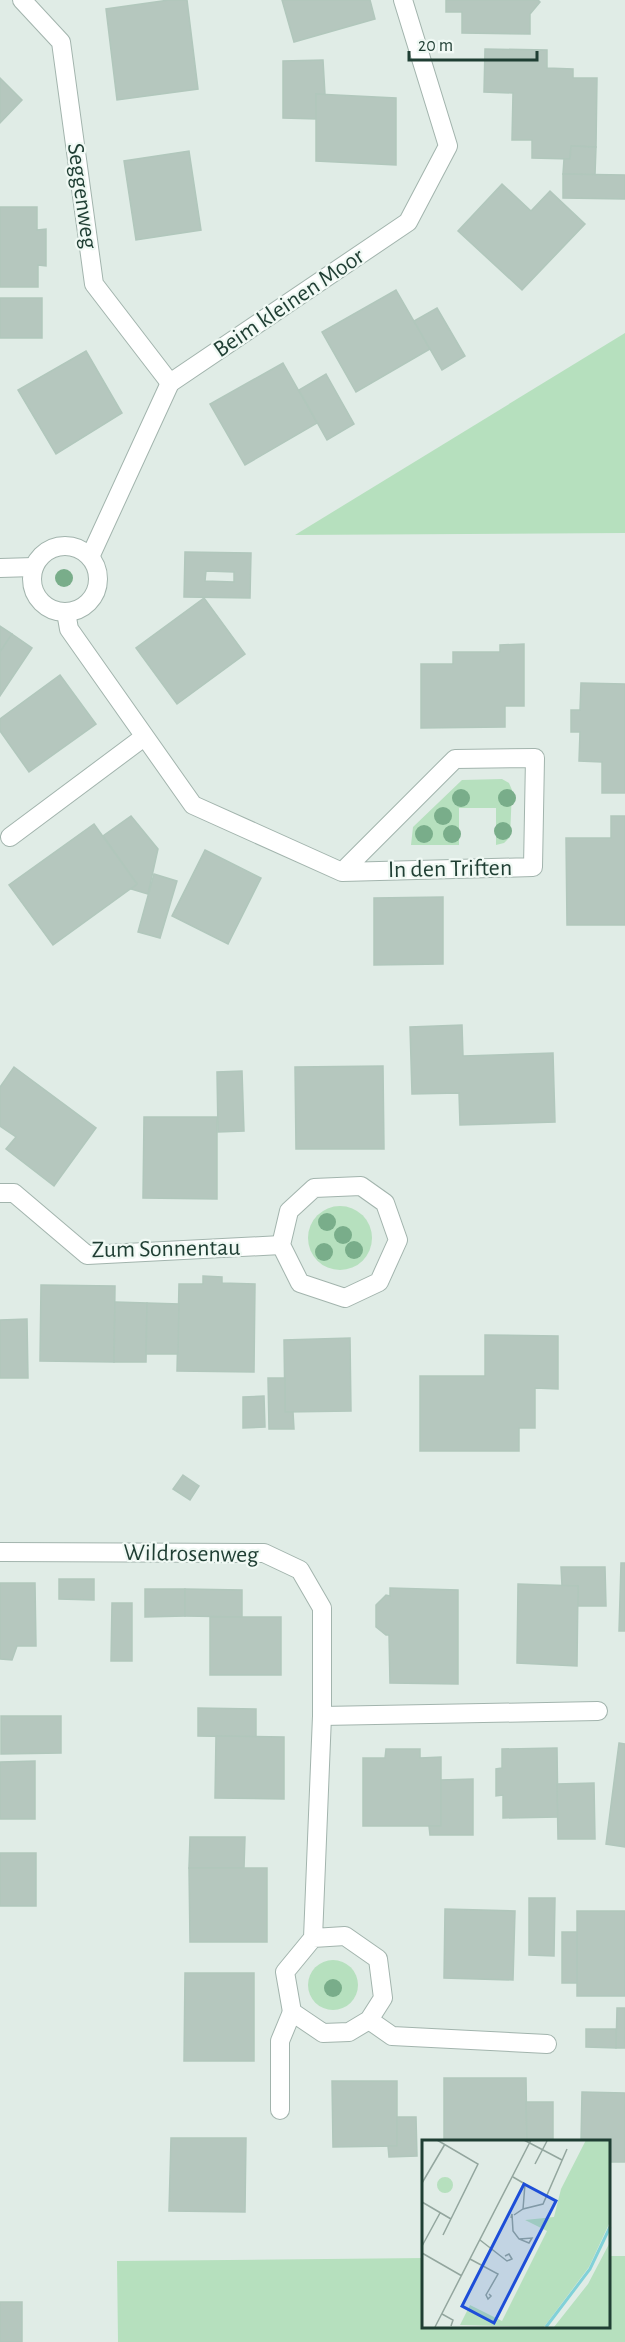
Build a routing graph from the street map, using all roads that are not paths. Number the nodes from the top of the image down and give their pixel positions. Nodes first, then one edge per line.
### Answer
1 (22, 0) edge
2 (403, 0) edge
3 (170, 383) junction
4 (90, 557) junction
5 (0, 567) edge
6 (33, 567) junction
7 (66, 612) junction
8 (144, 737) junction
9 (10, 837) dead end
10 (342, 872) junction
11 (0, 1193) edge
12 (281, 1245) junction
13 (0, 1552) edge
14 (598, 1711) dead end
15 (322, 1716) junction
16 (313, 1938) junction
17 (292, 2012) junction
18 (369, 2020) junction
19 (547, 2044) dead end
20 (280, 2110) dead end

1 - 3 street, Seggenweg
2 - 3 street, Beim kleinen Moor
3 - 4 street
4 - 6 street
4 - 7 street
5 - 6 street
6 - 7 street
7 - 8 street, In den Triften
8 - 9 street
8 - 10 street, In den Triften
10 - 10 street, In den Triften
11 - 12 street, Zum Sonnentau
12 - 12 street
13 - 15 street, Wildrosenweg
14 - 15 street
15 - 16 street, Wildrosenweg
16 - 17 street
16 - 18 street
17 - 18 street
17 - 20 street
18 - 19 street

